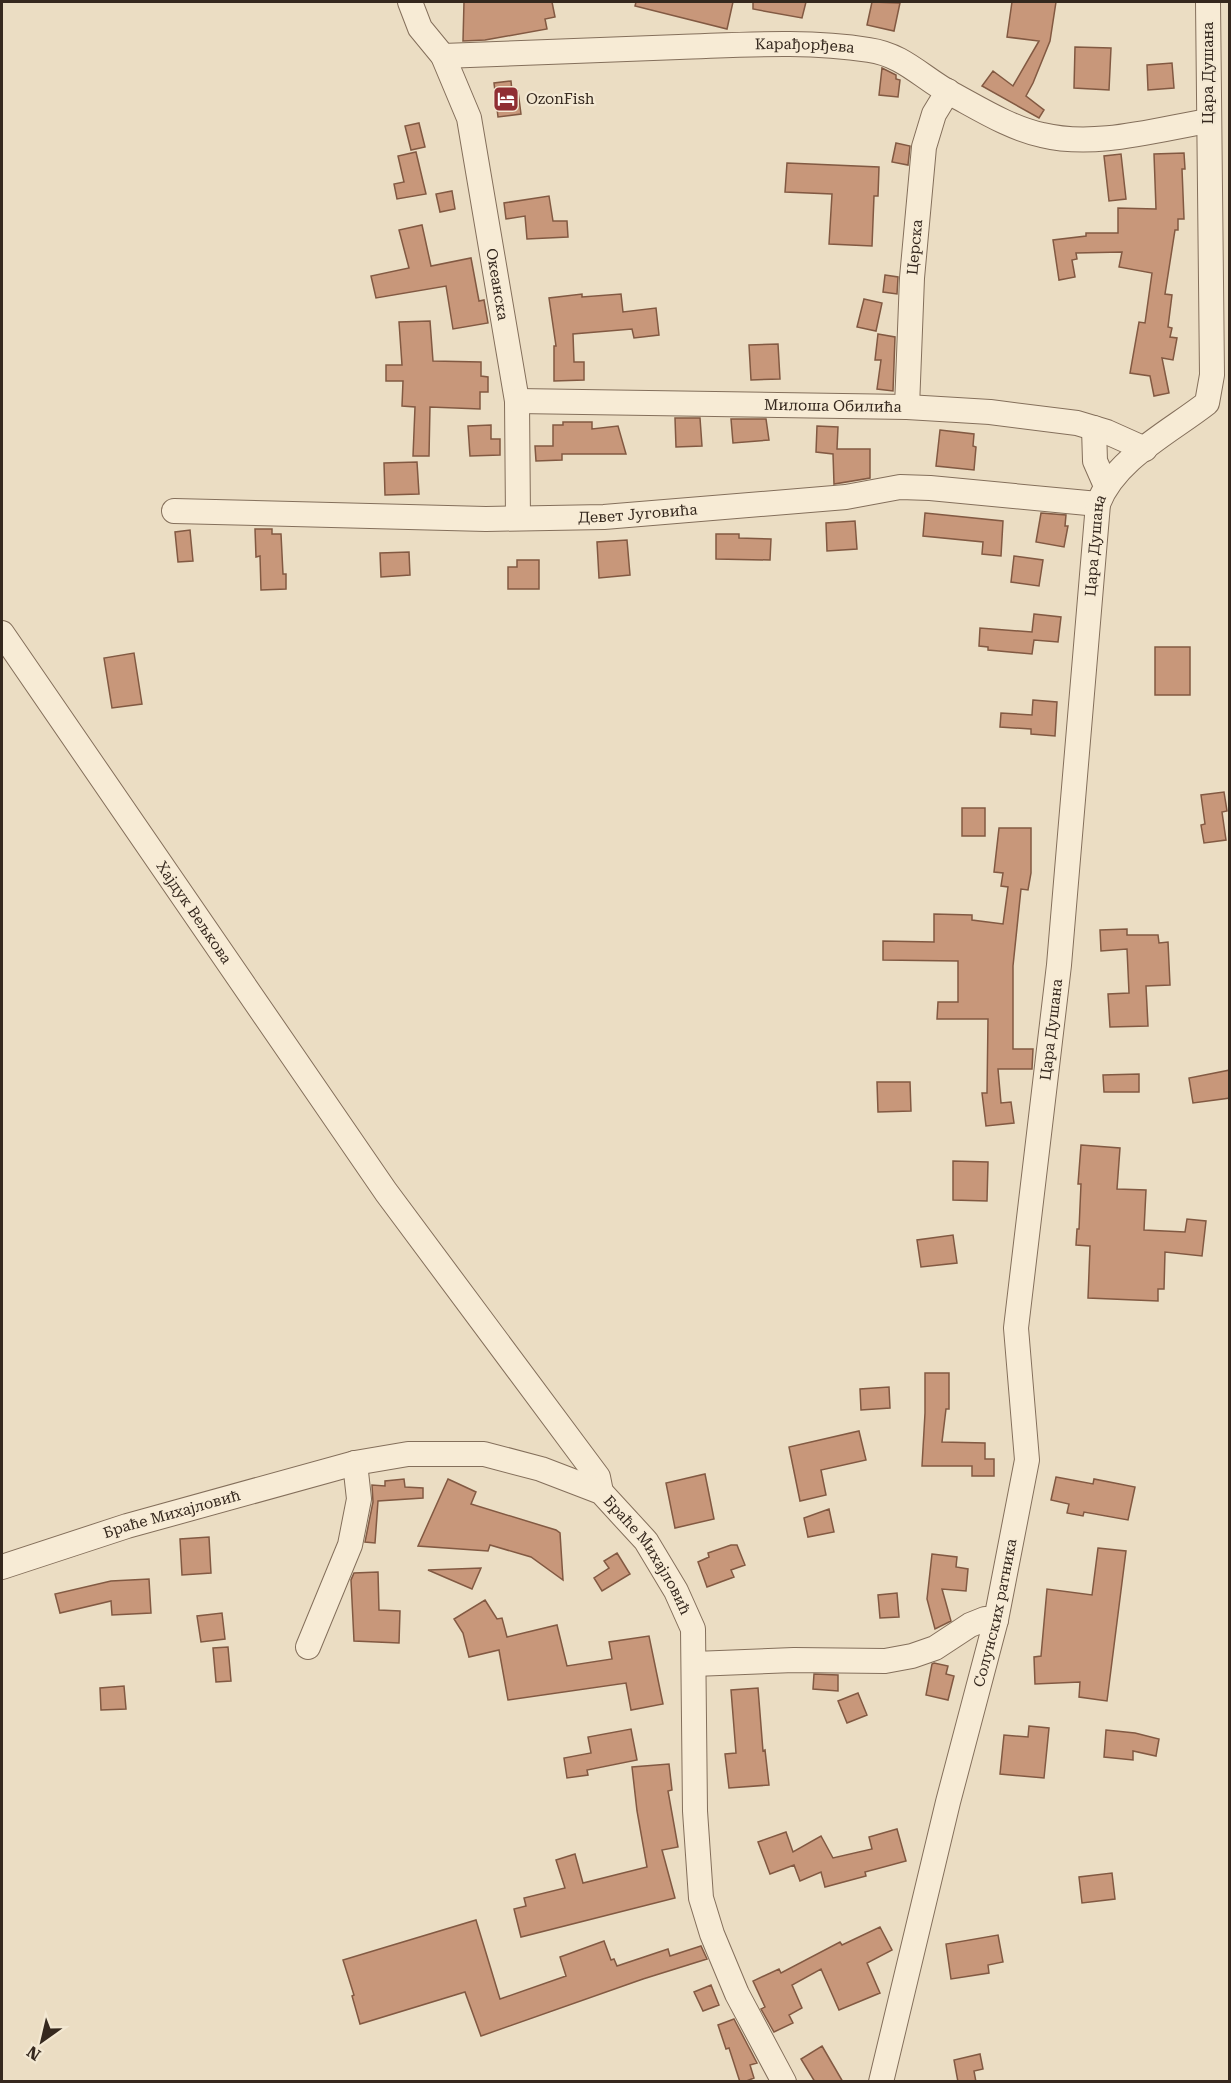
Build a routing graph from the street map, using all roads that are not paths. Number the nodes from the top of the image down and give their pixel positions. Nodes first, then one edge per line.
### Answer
1 (410, 2) edge
2 (1208, 2) edge
3 (443, 56) junction
4 (948, 92) junction
5 (1208, 121) junction
6 (517, 401) junction
7 (1218, 403) edge
8 (907, 407) junction
9 (1094, 428) junction
10 (1145, 449) junction
11 (1102, 495) junction
12 (174, 511) dead end
13 (518, 518) junction
14 (2, 633) edge
15 (1039, 1136) joint
16 (355, 1462) junction
17 (601, 1492) junction
18 (2, 1567) edge
19 (996, 1620) junction
20 (308, 1647) dead end
21 (694, 1664) junction
22 (784, 2082) edge
23 (881, 2082) edge

1 - 3 street
2 - 5 street, Цара Душана
3 - 4 street, Карађорђева
3 - 6 street, Океанска
4 - 5 street, Карађорђева
4 - 8 street, Церска
5 - 7 street, Цара Душана
6 - 8 street, Милоша Обилића
6 - 13 street, Океанска
7 - 10 street, Цара Душана
8 - 9 street, Милоша Обилића
9 - 10 street, Милоша Обилића
9 - 11 street
10 - 11 street, Цара Душана
11 - 13 street, Девет Југовића
11 - 15 street, Цара Душана
12 - 13 street, Девет Југовића
14 - 17 street, Хајдук Вељкова
15 - 19 street, Солунских ратника
16 - 17 street, Браће Михајловић
16 - 18 street, Браће Михајловић
16 - 20 street
17 - 21 street, Браће Михајловић
19 - 21 street
19 - 23 street, Солунских ратника
21 - 22 street, Браће Михајловић

